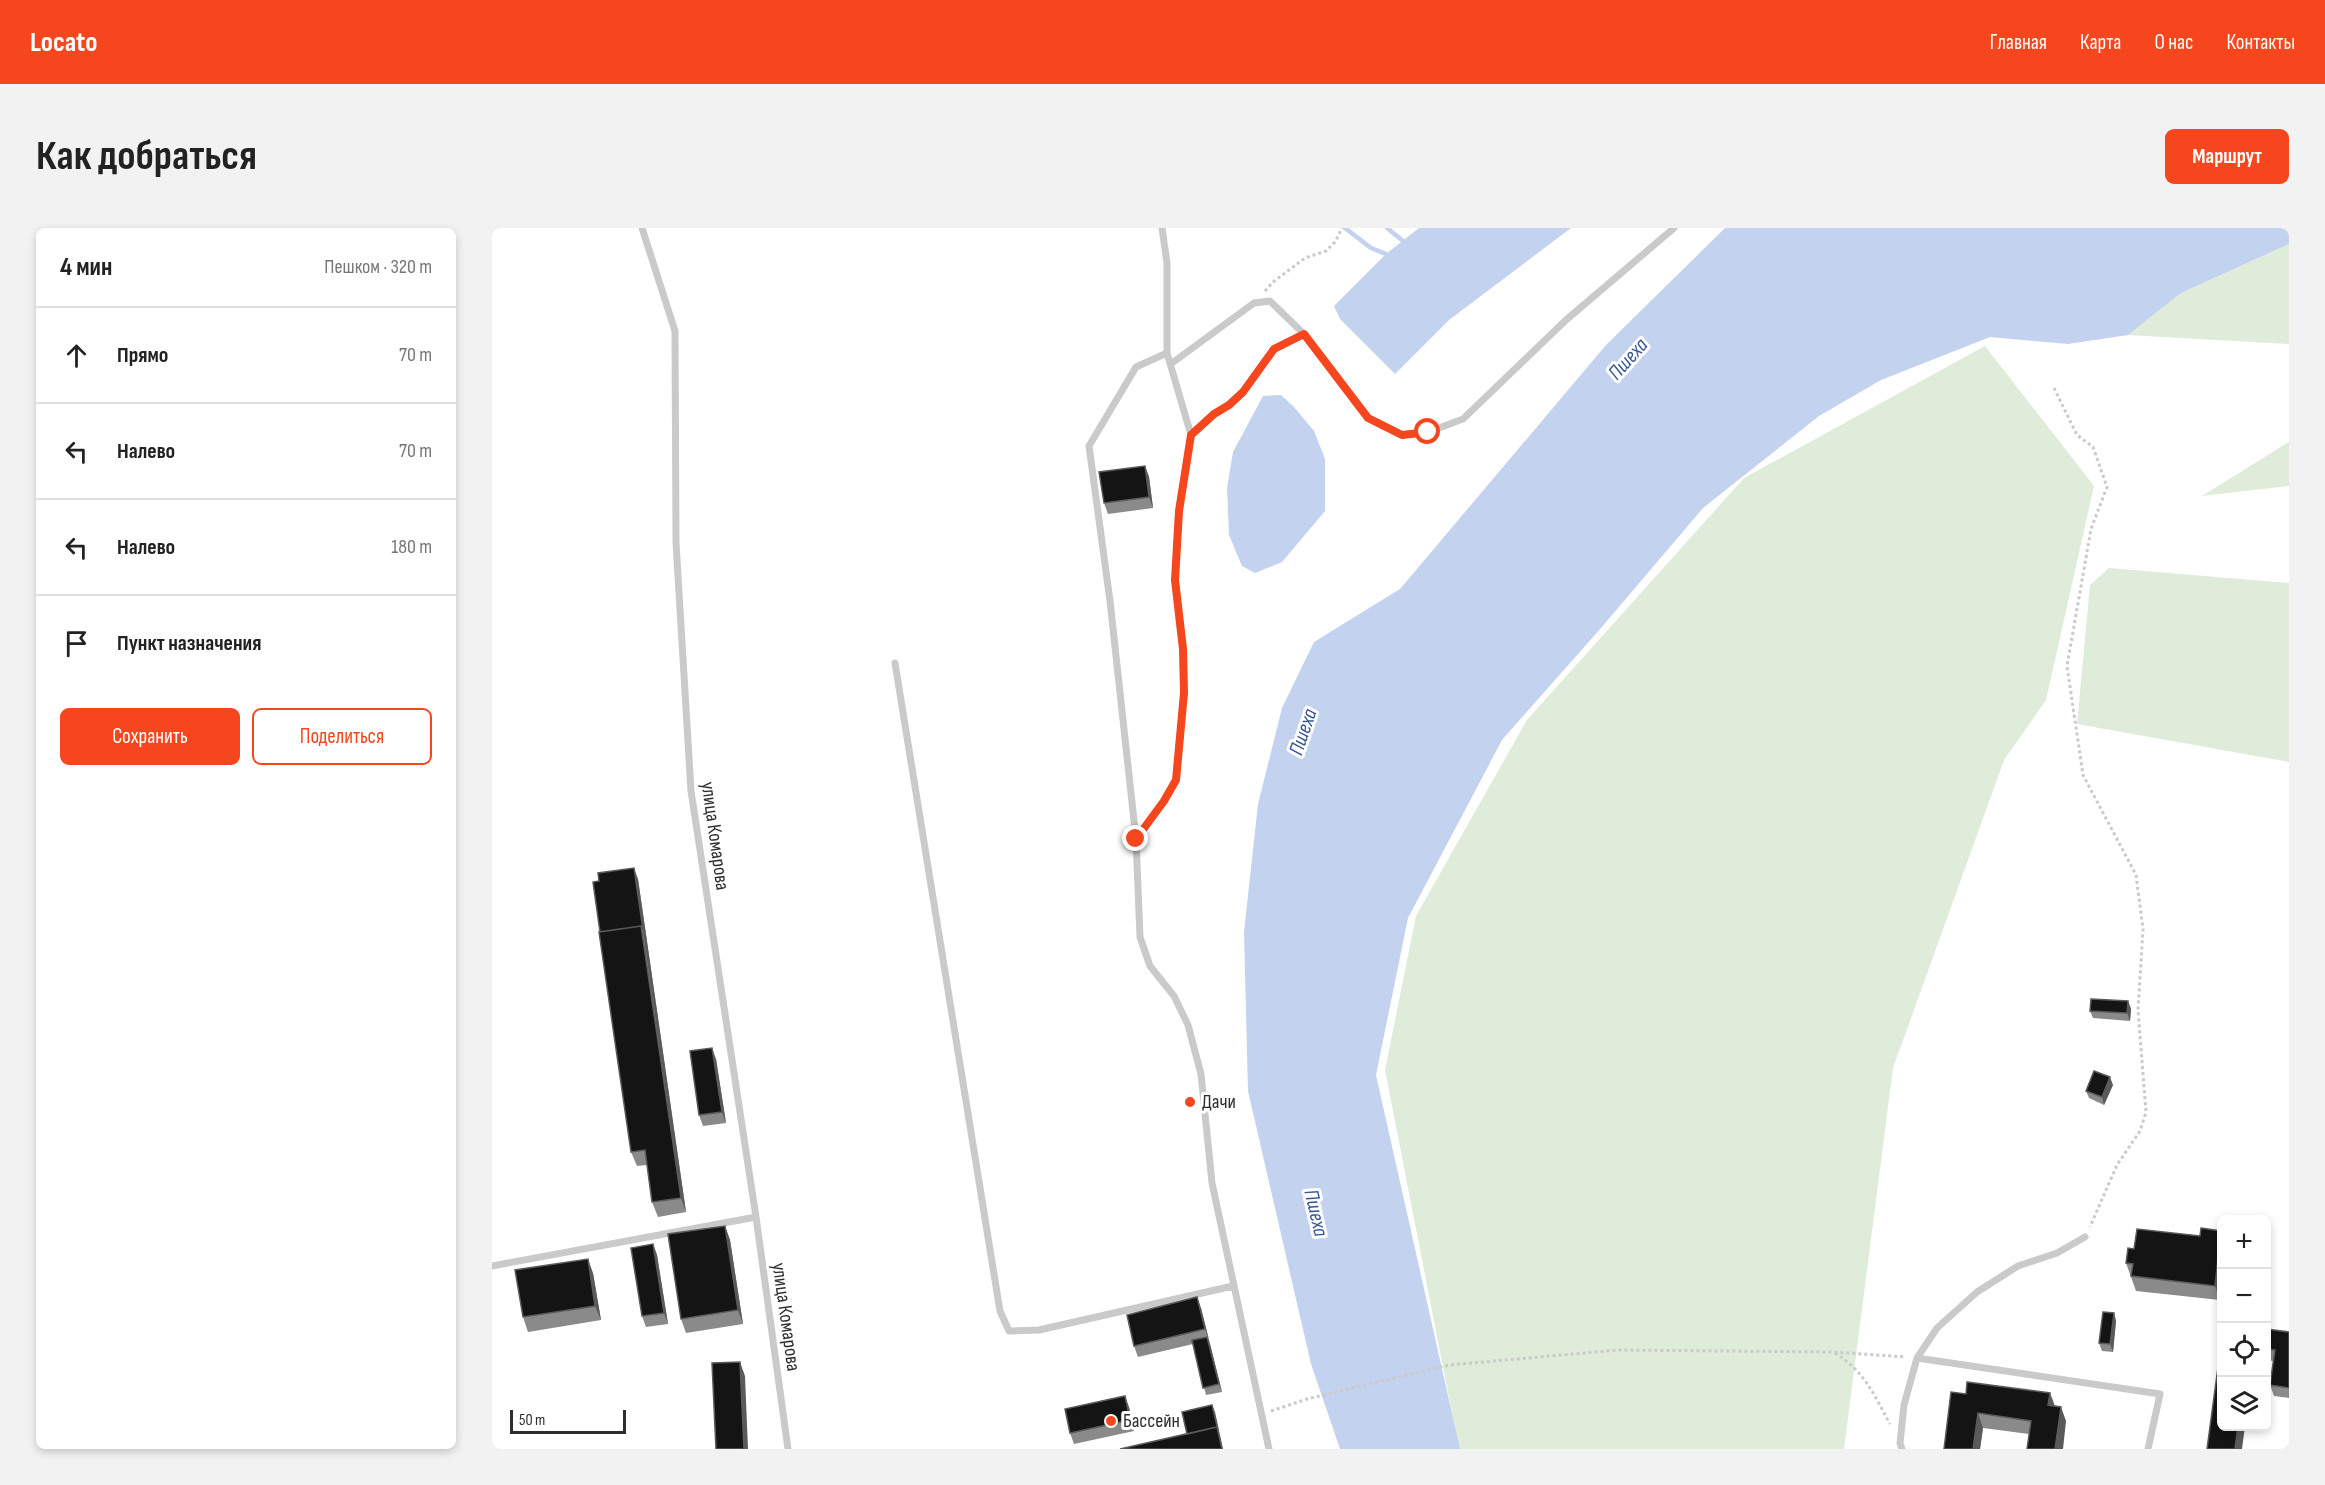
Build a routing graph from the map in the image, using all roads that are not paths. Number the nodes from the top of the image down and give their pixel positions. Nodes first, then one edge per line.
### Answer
1 (642, 228) edge
2 (1162, 228) edge
3 (1674, 228) edge
4 (1304, 334) junction
5 (1167, 353) junction
6 (1172, 363) junction
7 (1191, 435) junction
8 (895, 663) dead end
9 (1136, 839) junction
10 (756, 1218) junction
11 (2085, 1237) road end
12 (492, 1266) edge
13 (1233, 1286) junction
14 (1917, 1358) junction
15 (1901, 1446) edge
16 (788, 1449) edge
17 (1269, 1449) edge
18 (2148, 1449) edge

1 - 10 lane, улица Комарова
2 - 5 lane
3 - 4 lane
4 - 6 lane
4 - 7 lane
5 - 6 lane
5 - 9 lane
6 - 7 lane
7 - 9 lane
8 - 13 lane
9 - 13 lane
10 - 12 lane
10 - 16 lane, улица Комарова
11 - 14 lane
13 - 17 lane
14 - 15 lane
14 - 18 lane

